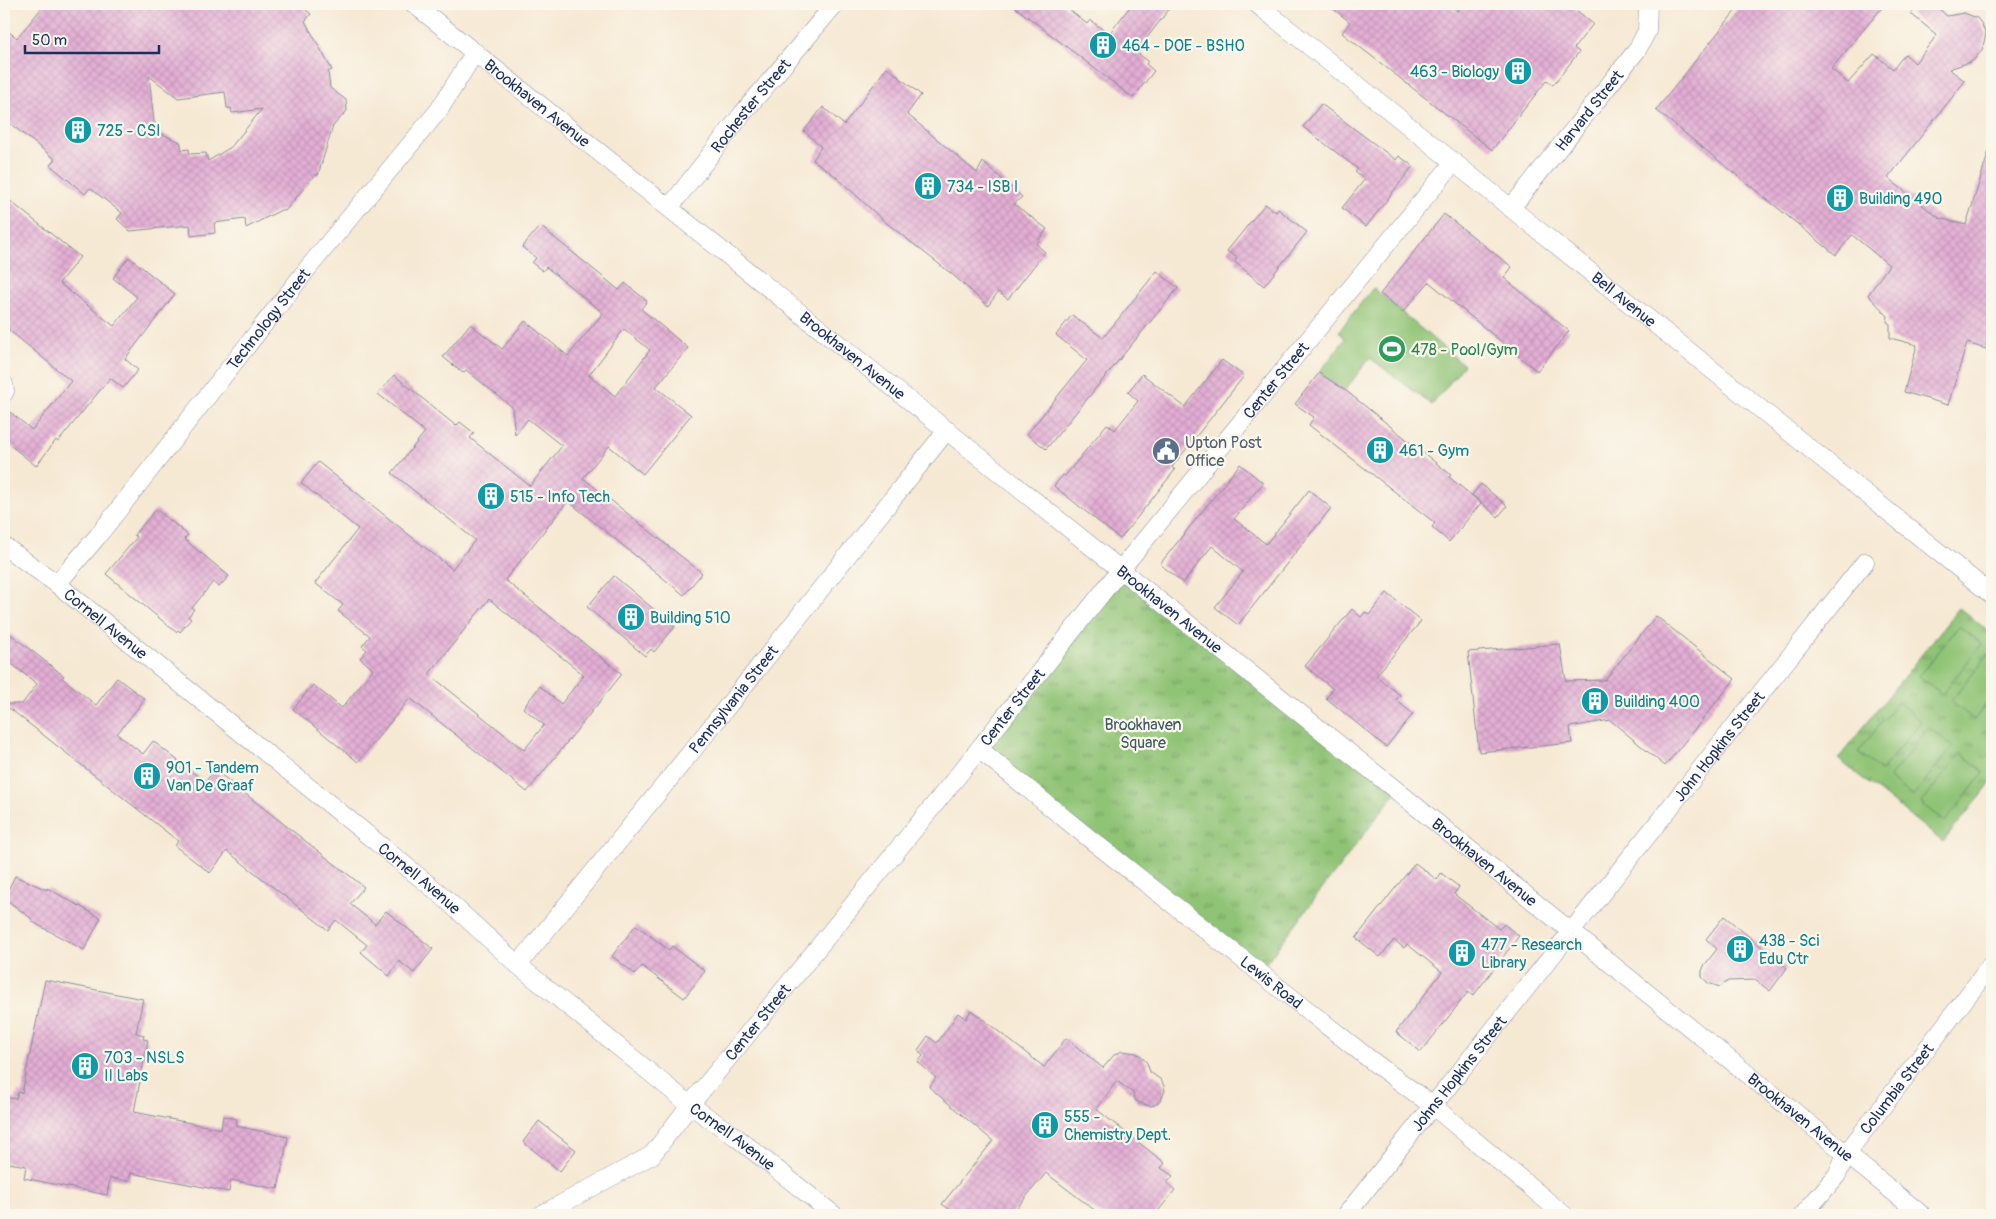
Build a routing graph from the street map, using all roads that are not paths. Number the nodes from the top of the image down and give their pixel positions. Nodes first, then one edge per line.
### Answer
1 (414, 4) edge
2 (836, 4) edge
3 (1257, 4) edge
4 (1648, 4) edge
5 (475, 52) junction
6 (1454, 162) junction
7 (669, 208) junction
8 (1511, 208) junction
9 (4, 384) edge
10 (4, 393) edge
11 (947, 430) junction
12 (4, 546) edge
13 (1865, 562) dead end
14 (1121, 569) junction
15 (57, 584) junction
16 (1992, 595) edge
17 (979, 749) junction
18 (1572, 932) junction
19 (1992, 964) edge
20 (518, 965) junction
21 (690, 1105) junction
22 (1434, 1106) junction
23 (1846, 1154) junction
24 (541, 1215) edge
25 (834, 1215) edge
26 (1346, 1215) edge
27 (1564, 1215) edge
28 (1803, 1215) edge
29 (1922, 1215) edge

1 - 5 street, Brookhaven Avenue
2 - 7 street, Rochester Street
3 - 6 street, Bell Avenue
4 - 8 street, Harvard Street
5 - 7 street, Brookhaven Avenue
5 - 15 street, Technology Street
6 - 8 street, Bell Avenue
6 - 14 street, Center Street
7 - 11 street, Brookhaven Avenue
8 - 16 street, Bell Avenue
9 - 10 street
11 - 14 street, Brookhaven Avenue
11 - 20 street, Pennsylvania Street
12 - 15 street, Cornell Avenue
13 - 18 street, John Hopkins Street
14 - 17 street, Center Street
14 - 18 street, Brookhaven Avenue
15 - 20 street, Cornell Avenue
17 - 21 street, Center Street
17 - 22 street, Lewis Road
18 - 22 street, Johns Hopkins Street
18 - 23 street, Brookhaven Avenue
19 - 23 street, Columbia Street
20 - 21 street, Cornell Avenue
21 - 24 street, Center Street
21 - 25 street, Cornell Avenue
22 - 26 street, Johns Hopkins Street
22 - 27 street, Lewis Road
23 - 28 street, Columbia Street
23 - 29 street, Brookhaven Avenue

